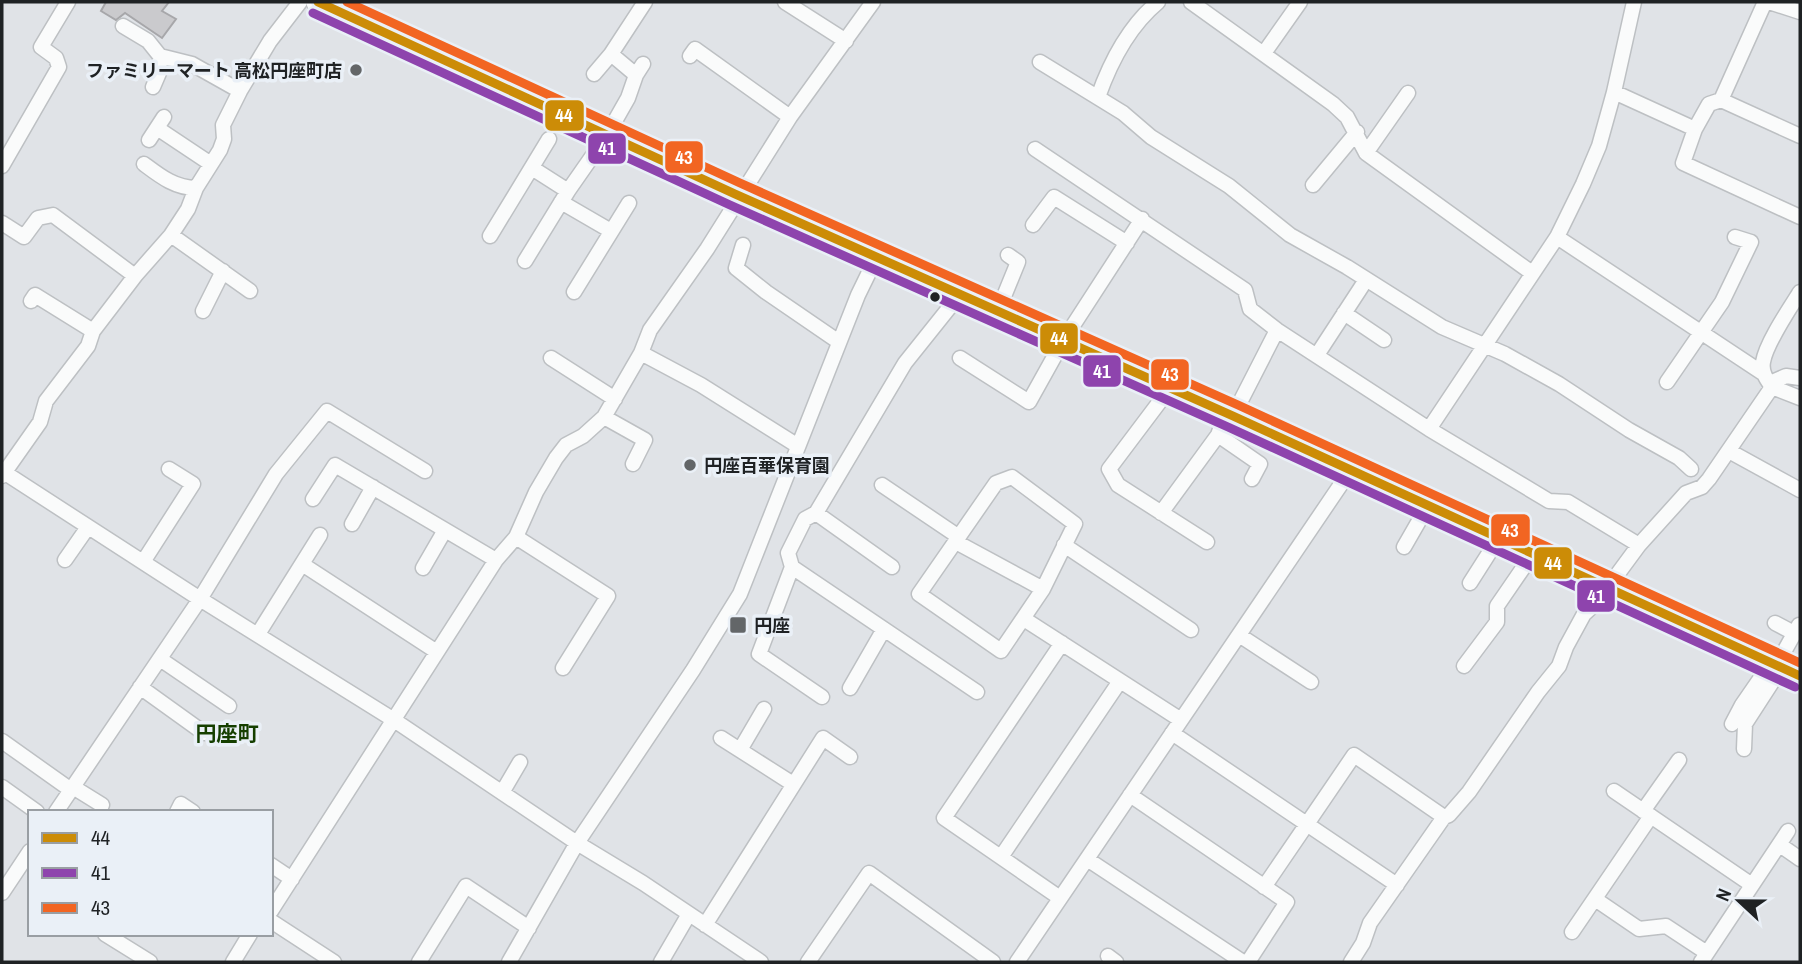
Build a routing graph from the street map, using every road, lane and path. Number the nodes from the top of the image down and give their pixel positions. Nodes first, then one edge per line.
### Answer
1 (68, 2) edge
2 (300, 2) edge
3 (318, 2) edge
4 (645, 2) edge
5 (785, 2) edge
6 (873, 2) edge
7 (1158, 2) edge
8 (1191, 2) edge
9 (1300, 2) edge
10 (1634, 2) edge
11 (1767, 2) edge
12 (1800, 12) edge
13 (123, 26) dead end
14 (845, 41) junction
15 (1264, 53) junction
16 (611, 54) junction
17 (690, 56) dead end
18 (160, 57) junction
19 (1040, 62) dead end
20 (594, 74) dead end
21 (153, 87) dead end
22 (240, 91) junction
23 (1614, 92) junction
24 (1408, 93) dead end
25 (1098, 97) junction
26 (1721, 100) junction
27 (790, 117) junction
28 (157, 128) dead end
29 (1695, 129) junction
30 (1357, 132) junction
31 (607, 135) junction
32 (1800, 136) edge
33 (549, 139) dead end
34 (1035, 149) dead end
35 (1366, 153) junction
36 (144, 164) dead end
37 (211, 164) junction
38 (2, 166) edge
39 (533, 168) junction
40 (1313, 185) dead end
41 (196, 188) junction
42 (739, 196) junction
43 (565, 197) junction
44 (629, 203) dead end
45 (1800, 217) edge
46 (1142, 219) junction
47 (2, 223) edge
48 (1033, 225) dead end
49 (611, 232) junction
50 (171, 235) junction
51 (490, 236) dead end
52 (1556, 237) junction
53 (1735, 237) dead end
54 (1127, 243) junction
55 (743, 244) dead end
56 (1008, 255) dead end
57 (877, 256) junction
58 (525, 261) dead end
59 (223, 271) junction
60 (1532, 273) junction
61 (135, 276) junction
62 (1362, 286) dead end
63 (250, 291) dead end
64 (574, 292) dead end
65 (1800, 292) edge
66 (961, 293) junction
67 (31, 301) dead end
68 (203, 311) dead end
69 (998, 311) junction
70 (1344, 313) junction
71 (1277, 330) junction
72 (93, 331) junction
73 (1701, 332) junction
74 (1384, 340) dead end
75 (1063, 341) junction
76 (839, 342) junction
77 (1485, 347) junction
78 (642, 353) junction
79 (1317, 355) junction
80 (551, 358) dead end
81 (960, 358) dead end
82 (1800, 378) edge
83 (1667, 382) dead end
84 (1769, 382) junction
85 (1170, 388) junction
86 (1800, 398) edge
87 (615, 399) junction
88 (1230, 414) junction
89 (604, 417) junction
90 (1429, 429) junction
91 (1218, 435) junction
92 (798, 446) junction
93 (1730, 451) junction
94 (633, 464) dead end
95 (169, 469) dead end
96 (1691, 469) dead end
97 (425, 471) dead end
98 (1350, 471) junction
99 (3, 473) edge
100 (1252, 479) dead end
101 (882, 485) dead end
102 (373, 487) junction
103 (1800, 490) edge
104 (313, 499) dead end
105 (1427, 506) junction
106 (816, 513) junction
107 (1161, 513) junction
108 (352, 524) dead end
109 (88, 527) junction
110 (444, 530) junction
111 (320, 535) dead end
112 (516, 537) junction
113 (957, 539) junction
114 (1498, 539) junction
115 (1207, 542) dead end
116 (1064, 545) junction
117 (1639, 545) junction
118 (1404, 547) dead end
119 (1532, 555) junction
120 (65, 560) dead end
121 (496, 560) junction
122 (143, 562) junction
123 (302, 564) junction
124 (792, 567) junction
125 (892, 567) dead end
126 (423, 568) dead end
127 (1470, 583) dead end
128 (1043, 589) junction
129 (1606, 589) junction
130 (200, 599) junction
131 (1024, 619) junction
132 (1775, 623) dead end
133 (884, 629) junction
134 (1797, 629) edge
135 (1191, 630) dead end
136 (258, 634) junction
137 (1239, 635) junction
138 (1062, 643) junction
139 (438, 652) junction
140 (160, 659) junction
141 (1773, 664) junction
142 (1464, 666) dead end
143 (563, 668) dead end
144 (1800, 676) edge
145 (1120, 681) junction
146 (1311, 682) dead end
147 (140, 687) junction
148 (850, 688) dead end
149 (977, 692) dead end
150 (822, 697) dead end
151 (229, 706) dead end
152 (764, 709) dead end
153 (394, 720) junction
154 (1181, 720) junction
155 (1732, 724) dead end
156 (204, 733) dead end
157 (1172, 733) junction
158 (721, 738) dead end
159 (2, 741) edge
160 (1744, 749) dead end
161 (740, 750) junction
162 (850, 757) dead end
163 (1679, 760) dead end
164 (520, 762) dead end
165 (793, 784) junction
166 (2, 788) edge
167 (72, 788) junction
168 (503, 791) junction
169 (1614, 791) dead end
170 (1130, 795) junction
171 (102, 805) dead end
172 (34, 810) edge
173 (57, 810) edge
174 (178, 810) edge
175 (190, 810) edge
176 (1647, 813) junction
177 (1444, 817) junction
178 (1307, 823) junction
179 (1788, 831) dead end
180 (577, 843) junction
181 (1780, 845) junction
182 (28, 854) edge
183 (1001, 857) junction
184 (1087, 859) junction
185 (1800, 859) edge
186 (273, 866) edge
187 (292, 879) junction
188 (1397, 885) junction
189 (1752, 885) junction
190 (1264, 887) junction
191 (2, 893) edge
192 (1060, 898) junction
193 (1595, 899) junction
194 (273, 908) edge
195 (689, 914) junction
196 (273, 922) edge
197 (705, 925) junction
198 (529, 928) junction
199 (1572, 932) dead end
200 (108, 936) edge
201 (249, 936) edge
202 (1704, 958) edge
203 (150, 962) edge
204 (233, 962) edge
205 (334, 962) edge
206 (419, 962) edge
207 (509, 962) edge
208 (661, 962) edge
209 (761, 962) edge
210 (808, 962) edge
211 (993, 962) edge
212 (1017, 962) edge
213 (1245, 962) edge
214 (1351, 962) edge

1 - 38 street
2 - 22 street
3 - 31 main road
4 - 16 street
5 - 14 street
6 - 14 street
7 - 25 street
8 - 15 street
9 - 15 street
10 - 23 street
11 - 12 street
11 - 26 street
13 - 18 street
14 - 27 street
15 - 30 street
16 - 20 street
16 - 31 street
17 - 27 street
18 - 21 street
18 - 22 street
19 - 25 street
22 - 37 street
23 - 29 street
23 - 52 street
24 - 35 street
25 - 77 street
26 - 29 street
26 - 32 street
27 - 42 street
28 - 37 street
29 - 45 street
30 - 35 street
30 - 40 street
31 - 42 main road
31 - 43 street
33 - 39 street
34 - 46 street
35 - 60 street
36 - 41 street
37 - 41 street
39 - 43 street
39 - 51 street
41 - 50 street
42 - 57 main road
42 - 78 street
43 - 49 street
43 - 58 street
44 - 49 street
46 - 54 street
46 - 71 street
47 - 61 street
48 - 54 street
49 - 64 street
50 - 59 street
50 - 61 street
52 - 60 street
52 - 73 street
53 - 73 street
54 - 75 street
55 - 76 street
56 - 69 street
57 - 66 main road
57 - 76 street
59 - 63 street
59 - 68 street
60 - 77 street
61 - 72 street
62 - 70 street
65 - 84 street
66 - 69 main road
66 - 106 street
67 - 72 street
69 - 75 main road
70 - 74 street
70 - 79 street
71 - 79 street
71 - 88 street
72 - 99 street
73 - 83 street
73 - 84 street
75 - 81 street
75 - 85 main road
76 - 92 street
77 - 90 street
77 - 96 street
78 - 87 street
78 - 92 street
79 - 90 street
80 - 87 street
82 - 84 street
84 - 86 street
84 - 93 street
85 - 88 main road
85 - 107 street
87 - 89 street
88 - 91 street
88 - 98 main road
89 - 94 street
89 - 112 street
90 - 117 street
91 - 100 street
91 - 107 street
92 - 180 street
93 - 103 street
93 - 117 street
95 - 122 street
97 - 130 street
98 - 105 main road
98 - 137 street
99 - 109 street
101 - 113 street
102 - 104 street
102 - 108 street
102 - 110 street
105 - 114 main road
105 - 118 street
106 - 124 street
106 - 125 street
107 - 115 street
109 - 120 street
109 - 122 street
110 - 121 street
110 - 126 street
111 - 123 street
112 - 121 street
112 - 143 street
113 - 116 street
113 - 128 street
113 - 131 street
114 - 119 main road
114 - 127 street
116 - 128 street
116 - 135 street
117 - 129 street
119 - 129 main road
119 - 142 street
121 - 139 street
122 - 130 street
123 - 136 street
123 - 139 street
124 - 133 street
124 - 150 street
128 - 131 street
129 - 141 main road
129 - 177 street
130 - 136 street
130 - 140 street
131 - 138 street
132 - 134 street
133 - 148 street
133 - 149 street
134 - 141 street
136 - 153 street
137 - 146 street
137 - 154 street
138 - 145 street
138 - 183 street
139 - 153 street
140 - 147 street
140 - 151 street
141 - 144 main road
141 - 155 street
141 - 160 street
145 - 154 street
145 - 183 street
147 - 156 street
147 - 167 street
152 - 161 street
153 - 168 street
153 - 187 street
154 - 157 street
157 - 170 street
157 - 178 street
158 - 161 street
159 - 167 street
161 - 165 street
162 - 165 street
163 - 176 street
164 - 168 street
165 - 197 street
166 - 172 street
167 - 171 street
167 - 173 street
168 - 180 street
169 - 176 street
170 - 184 street
170 - 190 street
174 - 175 street
176 - 189 street
176 - 193 street
177 - 178 street
177 - 188 street
178 - 188 street
178 - 190 street
179 - 181 street
180 - 195 street
180 - 198 street
181 - 185 street
181 - 189 street
182 - 191 street
183 - 192 street
184 - 192 street
184 - 213 street
186 - 187 street
187 - 194 street
188 - 214 street
189 - 202 street
190 - 213 street
192 - 212 street
193 - 199 street
193 - 202 street
195 - 197 street
195 - 208 street
196 - 205 street
197 - 209 street
198 - 206 street
198 - 207 street
200 - 203 street
201 - 204 street
210 - 211 street

